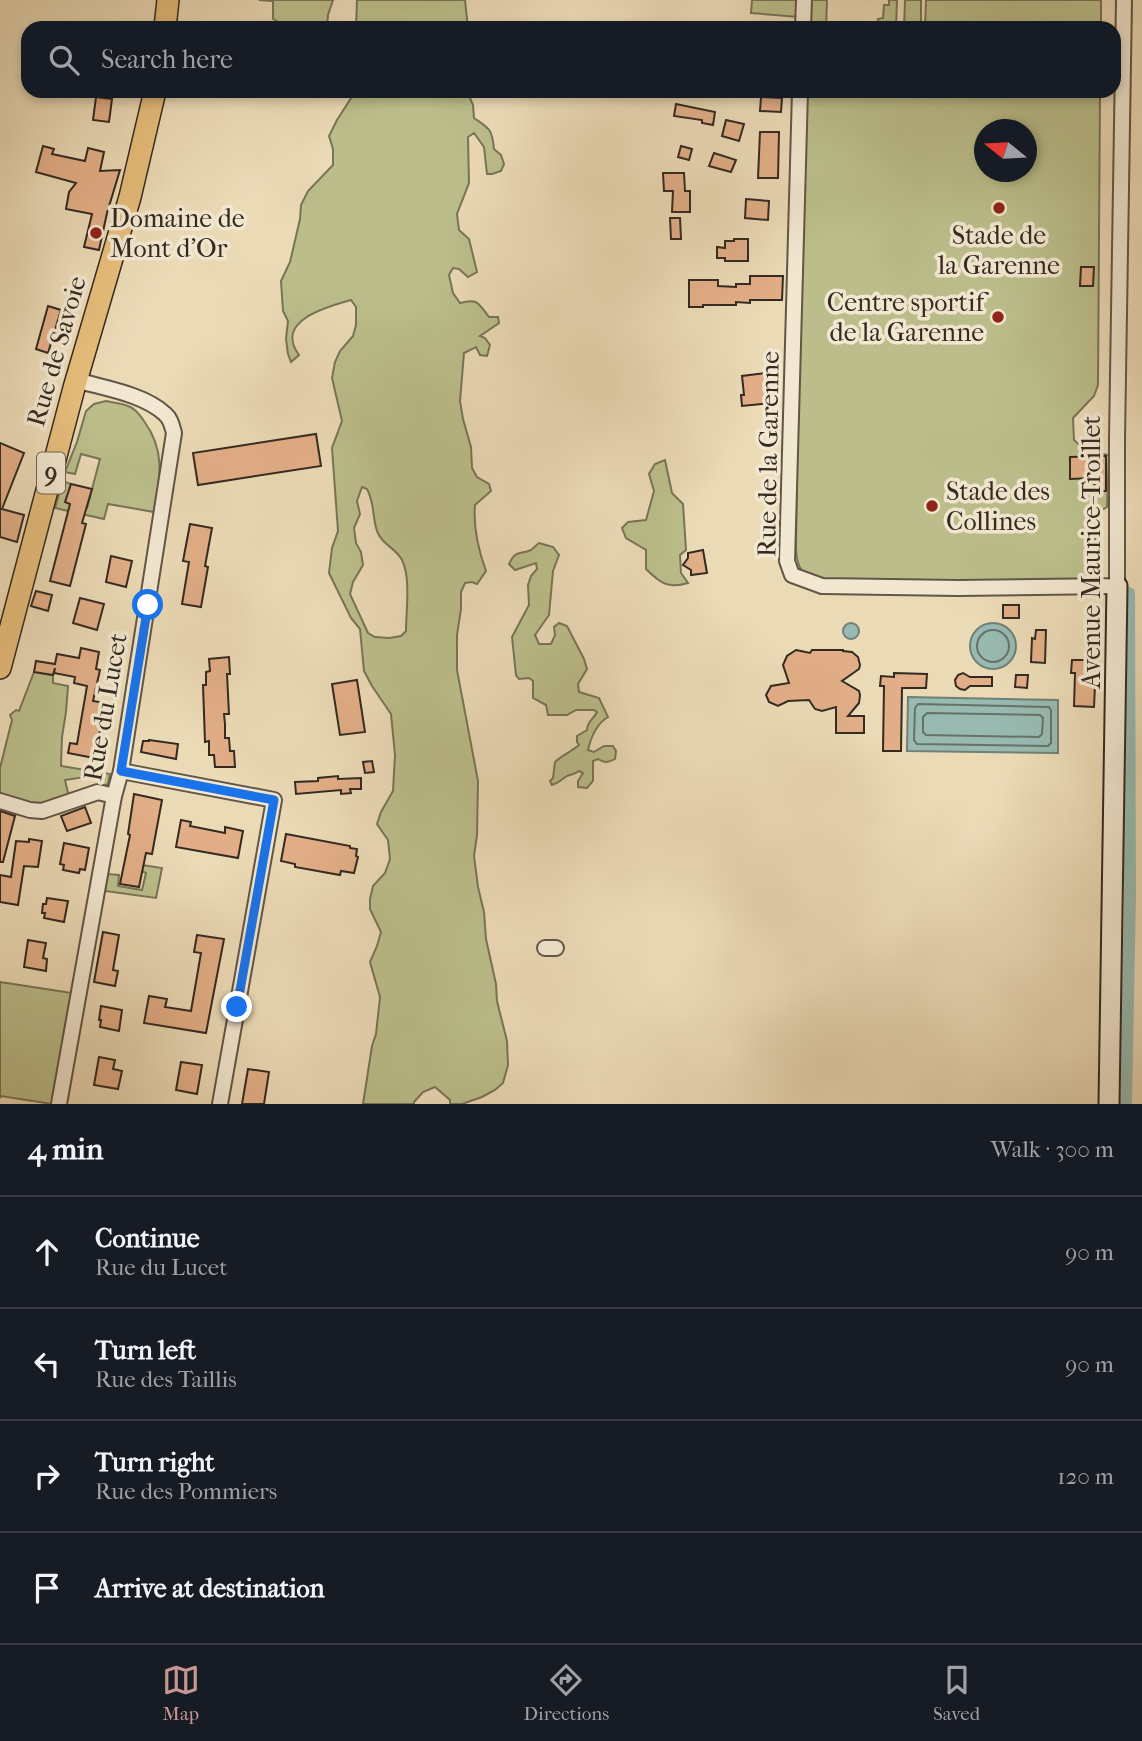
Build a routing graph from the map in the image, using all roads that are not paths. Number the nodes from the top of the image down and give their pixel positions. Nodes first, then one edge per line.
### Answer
1 (167, 0) edge
2 (804, 0) edge
3 (1124, 0) edge
4 (165, 21) edge
5 (803, 21) edge
6 (153, 98) edge
7 (800, 98) edge
8 (76, 380) junction
9 (1117, 586) junction
10 (0, 667) edge
11 (121, 771) junction
12 (114, 796) junction
13 (0, 802) edge
14 (59, 1104) edge
15 (220, 1104) edge
16 (1109, 1104) edge

1 - 4 main road
2 - 5 street
3 - 9 street, Avenue Maurice-Troillet
6 - 8 main road, Rue de Savoie / 9
7 - 9 street, Rue de la Garenne
8 - 10 main road, Rue de Savoie / 9
8 - 11 street, Rue du Lucet
9 - 16 street, Avenue Maurice-Troillet
11 - 12 street, Rue du Lucet
11 - 15 street
12 - 13 street
12 - 14 street, Rue du Lucet

